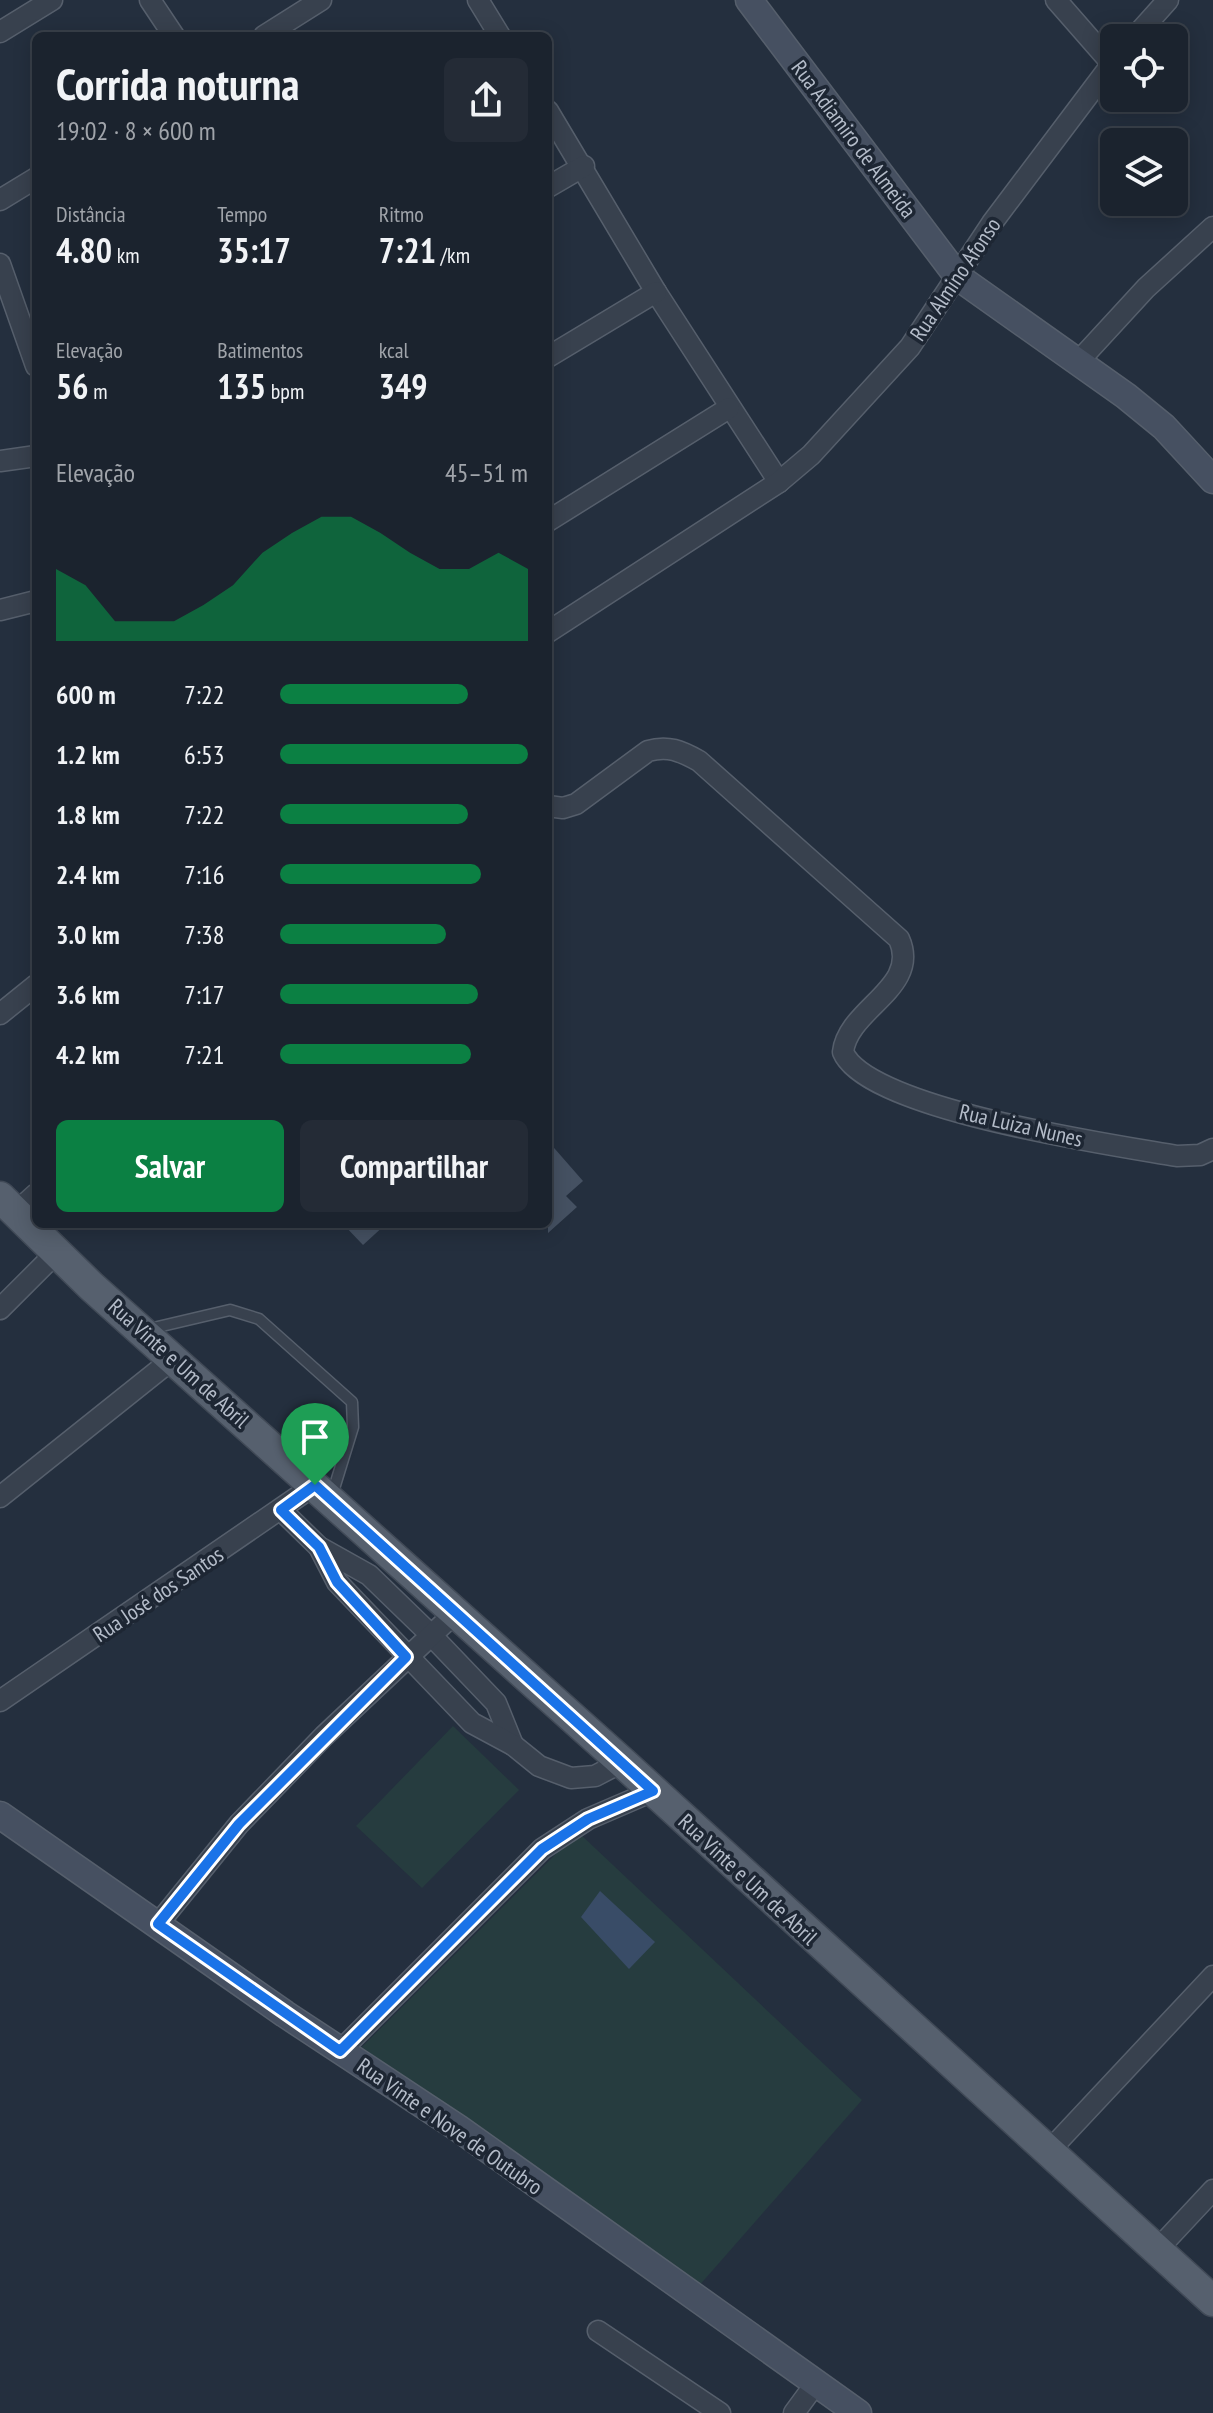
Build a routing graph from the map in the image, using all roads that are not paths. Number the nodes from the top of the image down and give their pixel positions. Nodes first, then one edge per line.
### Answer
1 (52, 0) edge
2 (150, 0) edge
3 (321, 0) edge
4 (478, 0) edge
5 (749, 0) edge
6 (1056, 0) edge
7 (1168, 0) edge
8 (1147, 24) edge
9 (0, 32) edge
10 (171, 32) edge
11 (270, 32) edge
12 (498, 32) edge
13 (1100, 48) edge
14 (1100, 79) edge
15 (552, 117) edge
16 (584, 166) junction
17 (32, 180) edge
18 (552, 185) edge
19 (0, 200) edge
20 (1213, 227) edge
21 (0, 264) edge
22 (958, 277) junction
23 (656, 292) junction
24 (32, 355) edge
25 (552, 355) edge
26 (1077, 363) junction
27 (729, 408) junction
28 (32, 457) edge
29 (0, 461) edge
30 (1213, 480) edge
31 (779, 482) junction
32 (552, 519) edge
33 (32, 602) edge
34 (0, 610) edge
35 (552, 629) edge
36 (552, 807) edge
37 (32, 988) edge
38 (0, 1014) edge
39 (1213, 1149) edge
40 (17, 1201) edge
41 (32, 1222) edge
42 (36, 1228) edge
43 (55, 1254) junction
44 (0, 1309) edge
45 (143, 1331) junction
46 (174, 1358) junction
47 (322, 1493) junction
48 (0, 1497) edge
49 (281, 1510) junction
50 (319, 1547) junction
51 (455, 1613) junction
52 (430, 1634) junction
53 (406, 1657) junction
54 (0, 1701) edge
55 (513, 1745) junction
56 (622, 1762) junction
57 (653, 1791) junction
58 (0, 1815) edge
59 (158, 1924) junction
60 (1213, 1976) edge
61 (340, 2051) junction
62 (1049, 2151) junction
63 (1213, 2190) edge
64 (1157, 2250) junction
65 (1213, 2301) edge
66 (598, 2331) dead end
67 (816, 2383) junction
68 (720, 2413) edge
69 (794, 2413) edge
70 (858, 2413) edge

1 - 9 street
2 - 10 street
3 - 11 street
4 - 12 street
5 - 22 street, Rua Adiamiro de Almeida
6 - 13 street
7 - 8 street
14 - 22 street, Rua Almino Afonso
15 - 16 street
16 - 18 street
16 - 23 street
17 - 19 street
20 - 26 street
21 - 24 street
22 - 26 street, Rua Adiamiro de Almeida
22 - 31 street, Rua Almino Afonso
23 - 25 street
23 - 27 street
26 - 30 street, Rua Adiamiro de Almeida
27 - 31 street
27 - 32 street
28 - 29 street
31 - 35 street, Rua Almino Afonso
33 - 34 street
36 - 39 street, Rua Luiza Nunes
37 - 38 street
40 - 41 main road, Rua Vinte e Um de Abril
42 - 43 main road, Rua Vinte e Um de Abril
43 - 44 street
43 - 45 main road, Rua Vinte e Um de Abril
45 - 46 main road, Rua Vinte e Um de Abril
45 - 47 lane
46 - 47 main road, Rua Vinte e Um de Abril
46 - 48 street
47 - 49 street, Rua José dos Santos
47 - 51 main road, Rua Vinte e Um de Abril
49 - 50 street
49 - 54 street, Rua José dos Santos
50 - 52 street
50 - 53 street
51 - 52 street
51 - 56 main road, Rua Vinte e Um de Abril
52 - 53 street
52 - 55 street
53 - 55 street
53 - 59 street
55 - 56 street
56 - 57 main road, Rua Vinte e Um de Abril
57 - 61 street
57 - 62 main road, Rua Vinte e Um de Abril
58 - 59 street, Rua Vinte e Nove de Outubro
59 - 61 street, Rua Vinte e Nove de Outubro
60 - 62 street
61 - 67 street, Rua Vinte e Nove de Outubro
62 - 64 main road, Rua Vinte e Um de Abril
63 - 64 street
64 - 65 main road, Rua Vinte e Um de Abril
66 - 68 street
67 - 69 street
67 - 70 street, Rua Vinte e Nove de Outubro

